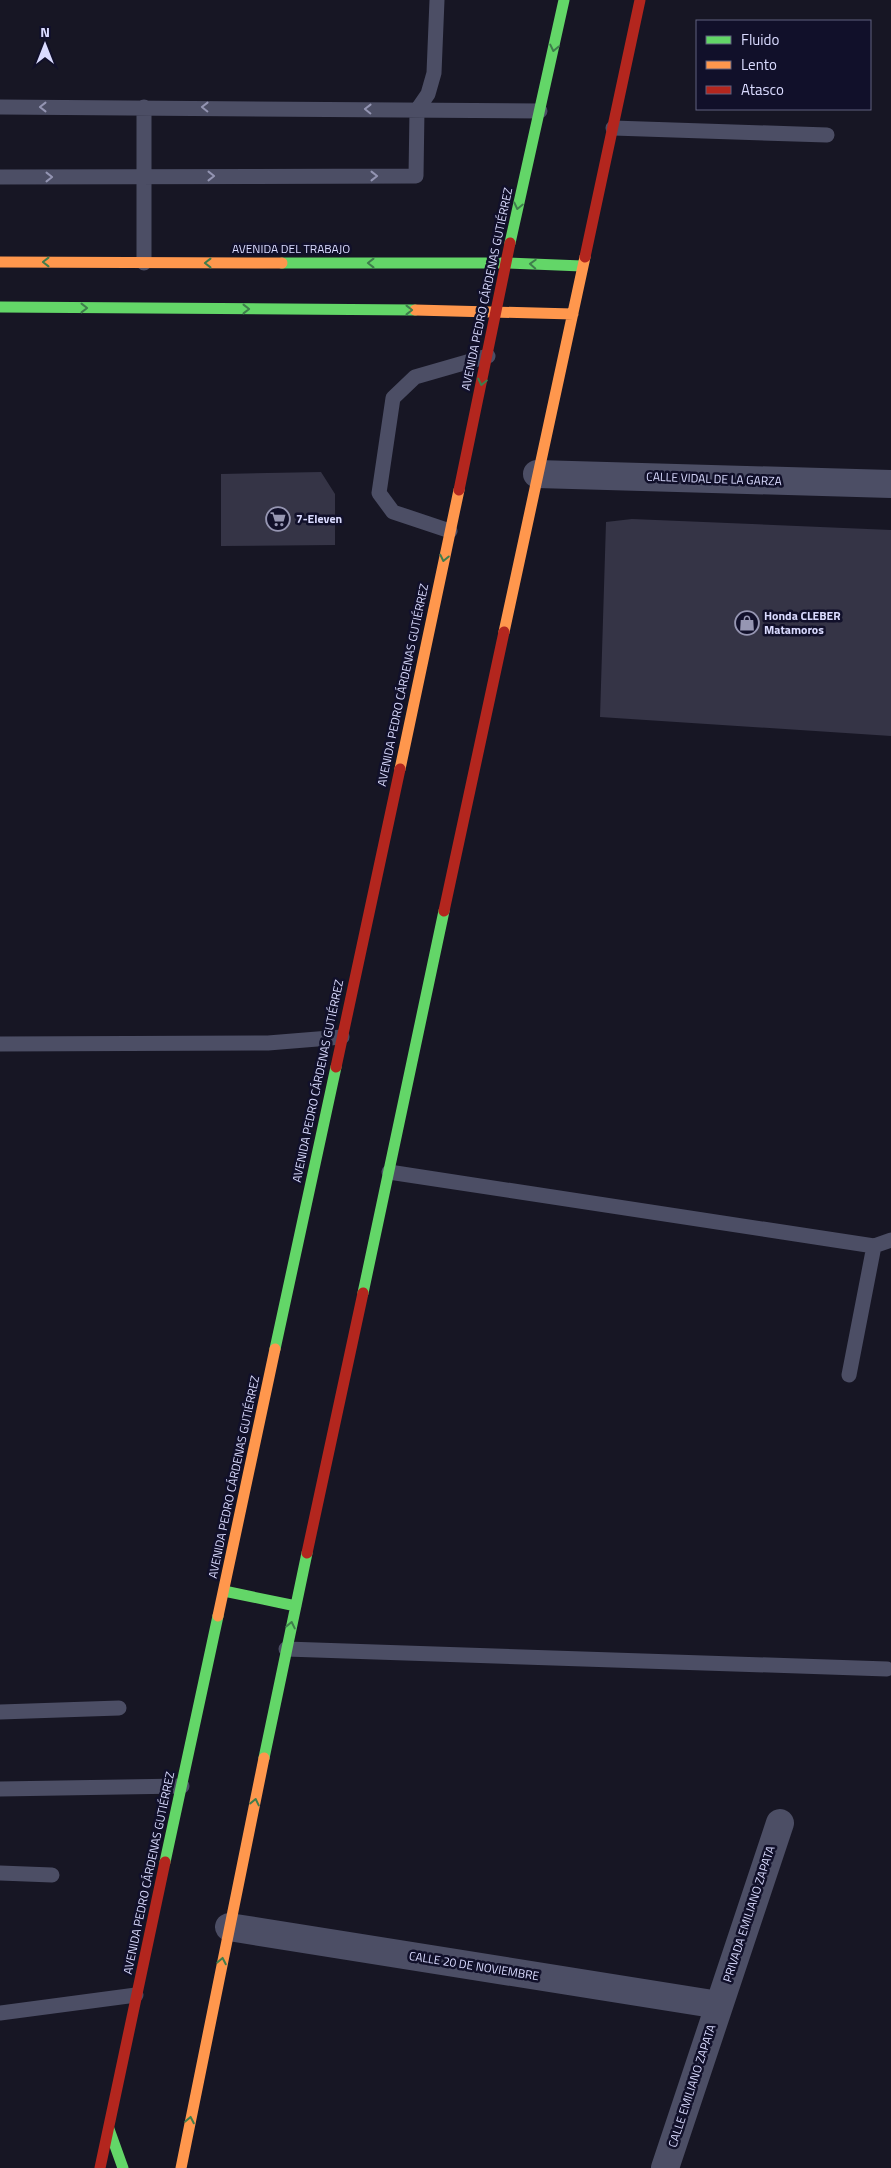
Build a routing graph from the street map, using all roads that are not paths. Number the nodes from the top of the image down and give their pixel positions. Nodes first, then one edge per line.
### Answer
1 (437, 0) edge
2 (564, 0) edge
3 (640, 0) edge
4 (0, 107) edge
5 (144, 107) junction
6 (416, 110) junction
7 (540, 111) junction
8 (613, 128) junction
9 (827, 136) dead end
10 (143, 176) junction
11 (0, 177) edge
12 (0, 262) edge
13 (144, 263) junction
14 (506, 263) junction
15 (582, 266) junction
16 (0, 307) edge
17 (495, 311) junction
18 (573, 314) junction
19 (488, 356) junction
20 (537, 474) junction
21 (891, 484) edge
22 (450, 531) junction
23 (342, 1037) junction
24 (0, 1044) edge
25 (389, 1172) junction
26 (891, 1240) edge
27 (874, 1246) junction
28 (849, 1374) dead end
29 (224, 1591) junction
30 (296, 1606) junction
31 (286, 1649) junction
32 (886, 1669) dead end
33 (119, 1708) dead end
34 (0, 1712) edge
35 (182, 1786) junction
36 (0, 1789) edge
37 (780, 1823) dead end
38 (0, 1873) edge
39 (52, 1875) dead end
40 (229, 1927) junction
41 (136, 1995) junction
42 (719, 2005) junction
43 (0, 2013) edge
44 (109, 2129) junction
45 (100, 2168) edge
46 (123, 2168) edge
47 (181, 2168) edge
48 (665, 2168) edge

1 - 6 lane
2 -> 7 main road, AVENIDA PEDRO CÁRDENAS GUTIÉRREZ
3 - 8 main road
5 -> 4 lane
6 -> 5 lane
5 - 10 lane
6 - 7 lane
10 -> 6 lane
7 -> 14 main road, AVENIDA PEDRO CÁRDENAS GUTIÉRREZ
8 - 9 lane
8 - 15 main road
11 -> 10 lane
10 - 13 lane
13 -> 12 main road, AVENIDA DEL TRABAJO
14 -> 13 main road, AVENIDA DEL TRABAJO
15 -> 14 main road, AVENIDA DEL TRABAJO
14 - 17 main road, AVENIDA PEDRO CÁRDENAS GUTIÉRREZ
15 - 18 main road
16 -> 17 main road
17 - 18 main road
17 - 19 main road, AVENIDA PEDRO CÁRDENAS GUTIÉRREZ
18 - 20 main road
19 -> 22 main road, AVENIDA PEDRO CÁRDENAS GUTIÉRREZ
19 - 22 lane
20 - 21 street, CALLE VIDAL DE LA GARZA
20 - 25 main road
22 -> 23 main road, AVENIDA PEDRO CÁRDENAS GUTIÉRREZ
23 - 24 lane
23 - 29 main road, AVENIDA PEDRO CÁRDENAS GUTIÉRREZ
25 - 27 lane
25 - 30 main road
26 - 27 lane
27 - 28 lane
29 - 30 main road
29 - 35 main road, AVENIDA PEDRO CÁRDENAS GUTIÉRREZ
31 -> 30 main road
31 - 32 lane
40 -> 31 main road
33 - 34 lane
35 - 36 lane
35 - 41 main road, AVENIDA PEDRO CÁRDENAS GUTIÉRREZ
37 - 42 street, PRIVADA EMILIANO ZAPATA
38 - 39 lane
40 - 42 street, CALLE 20 DE NOVIEMBRE
47 -> 40 main road
41 - 43 lane
41 - 44 main road, AVENIDA PEDRO CÁRDENAS GUTIÉRREZ
42 - 48 street, CALLE EMILIANO ZAPATA
44 - 45 main road, AVENIDA PEDRO CÁRDENAS GUTIÉRREZ
44 - 46 main road

